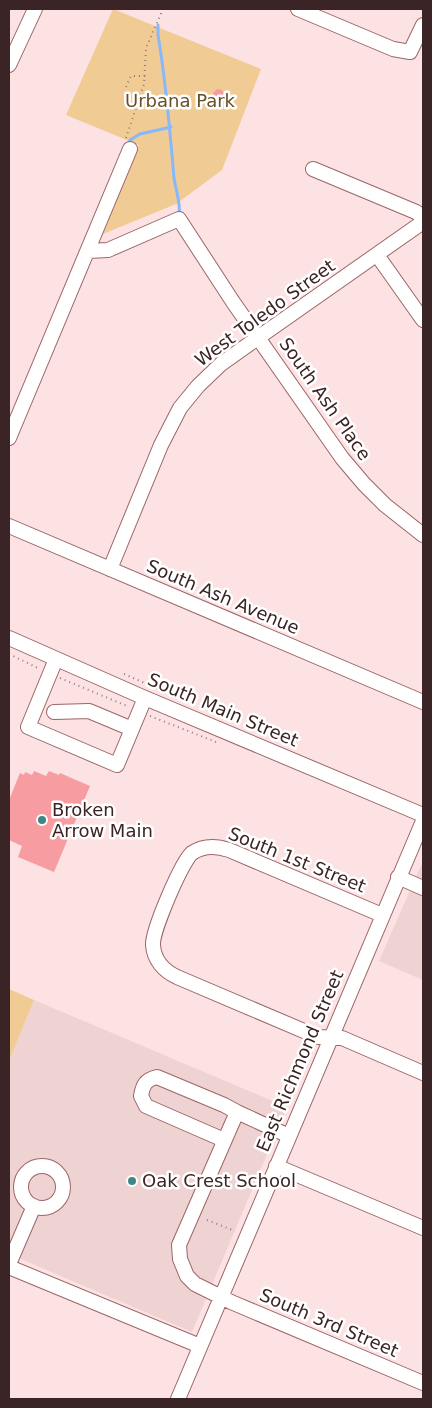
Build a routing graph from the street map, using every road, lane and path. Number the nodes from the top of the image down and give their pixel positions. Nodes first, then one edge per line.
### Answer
1 (35, 9) edge
2 (164, 9) edge
3 (298, 9) edge
4 (423, 25) edge
5 (13, 40) edge
6 (9, 65) edge
7 (145, 76) junction
8 (126, 87) dead end
9 (127, 147) joint
10 (313, 169) dead end
11 (423, 217) edge
12 (423, 222) edge
13 (88, 251) junction
14 (377, 255) junction
15 (423, 320) edge
16 (258, 337) junction
17 (10, 433) edge
18 (9, 526) edge
19 (423, 536) edge
20 (110, 569) junction
21 (9, 638) edge
22 (56, 659) junction
23 (145, 698) junction
24 (423, 702) edge
25 (54, 712) dead end
26 (132, 729) junction
27 (423, 815) edge
28 (423, 820) edge
29 (398, 877) junction
30 (423, 888) edge
31 (382, 915) junction
32 (330, 1038) junction
33 (423, 1073) edge
34 (237, 1112) junction
35 (289, 1136) junction
36 (224, 1140) junction
37 (276, 1166) junction
38 (34, 1206) dead end
39 (207, 1220) dead end
40 (423, 1228) edge
41 (238, 1233) dead end
42 (9, 1266) edge
43 (221, 1297) junction
44 (200, 1346) junction
45 (423, 1383) edge
46 (178, 1399) edge

1 - 5 street
2 - 7 path
3 - 4 street
5 - 6 street
7 - 8 path
7 - 9 path
9 - 13 street
10 - 11 street
12 - 14 street, West Toledo Street
13 - 16 street, South Ash Place
13 - 17 street
14 - 15 street
14 - 16 street, West Toledo Street
16 - 19 street, South Ash Place
16 - 20 street, West Toledo Street
18 - 20 street, South Ash Avenue
20 - 24 street, South Ash Avenue
21 - 22 street, South Main Street
22 - 23 street, South Main Street
22 - 26 street
23 - 26 street
23 - 27 street, South Main Street
25 - 26 street
28 - 29 street, East Richmond Street
29 - 30 street
29 - 31 street, East Richmond Street
31 - 32 street, East Richmond Street
31 - 32 street, South 1st Street
32 - 33 street
32 - 35 street, East Richmond Street
34 - 35 street
34 - 36 street, South 3rd Street
34 - 36 street
35 - 37 street, East Richmond Street
36 - 43 street, South 3rd Street
37 - 40 street
37 - 43 street, East Richmond Street
38 - 42 street
39 - 41 path
42 - 44 street
43 - 44 street, East Richmond Street
43 - 45 street, South 3rd Street
44 - 46 street, East Richmond Street

